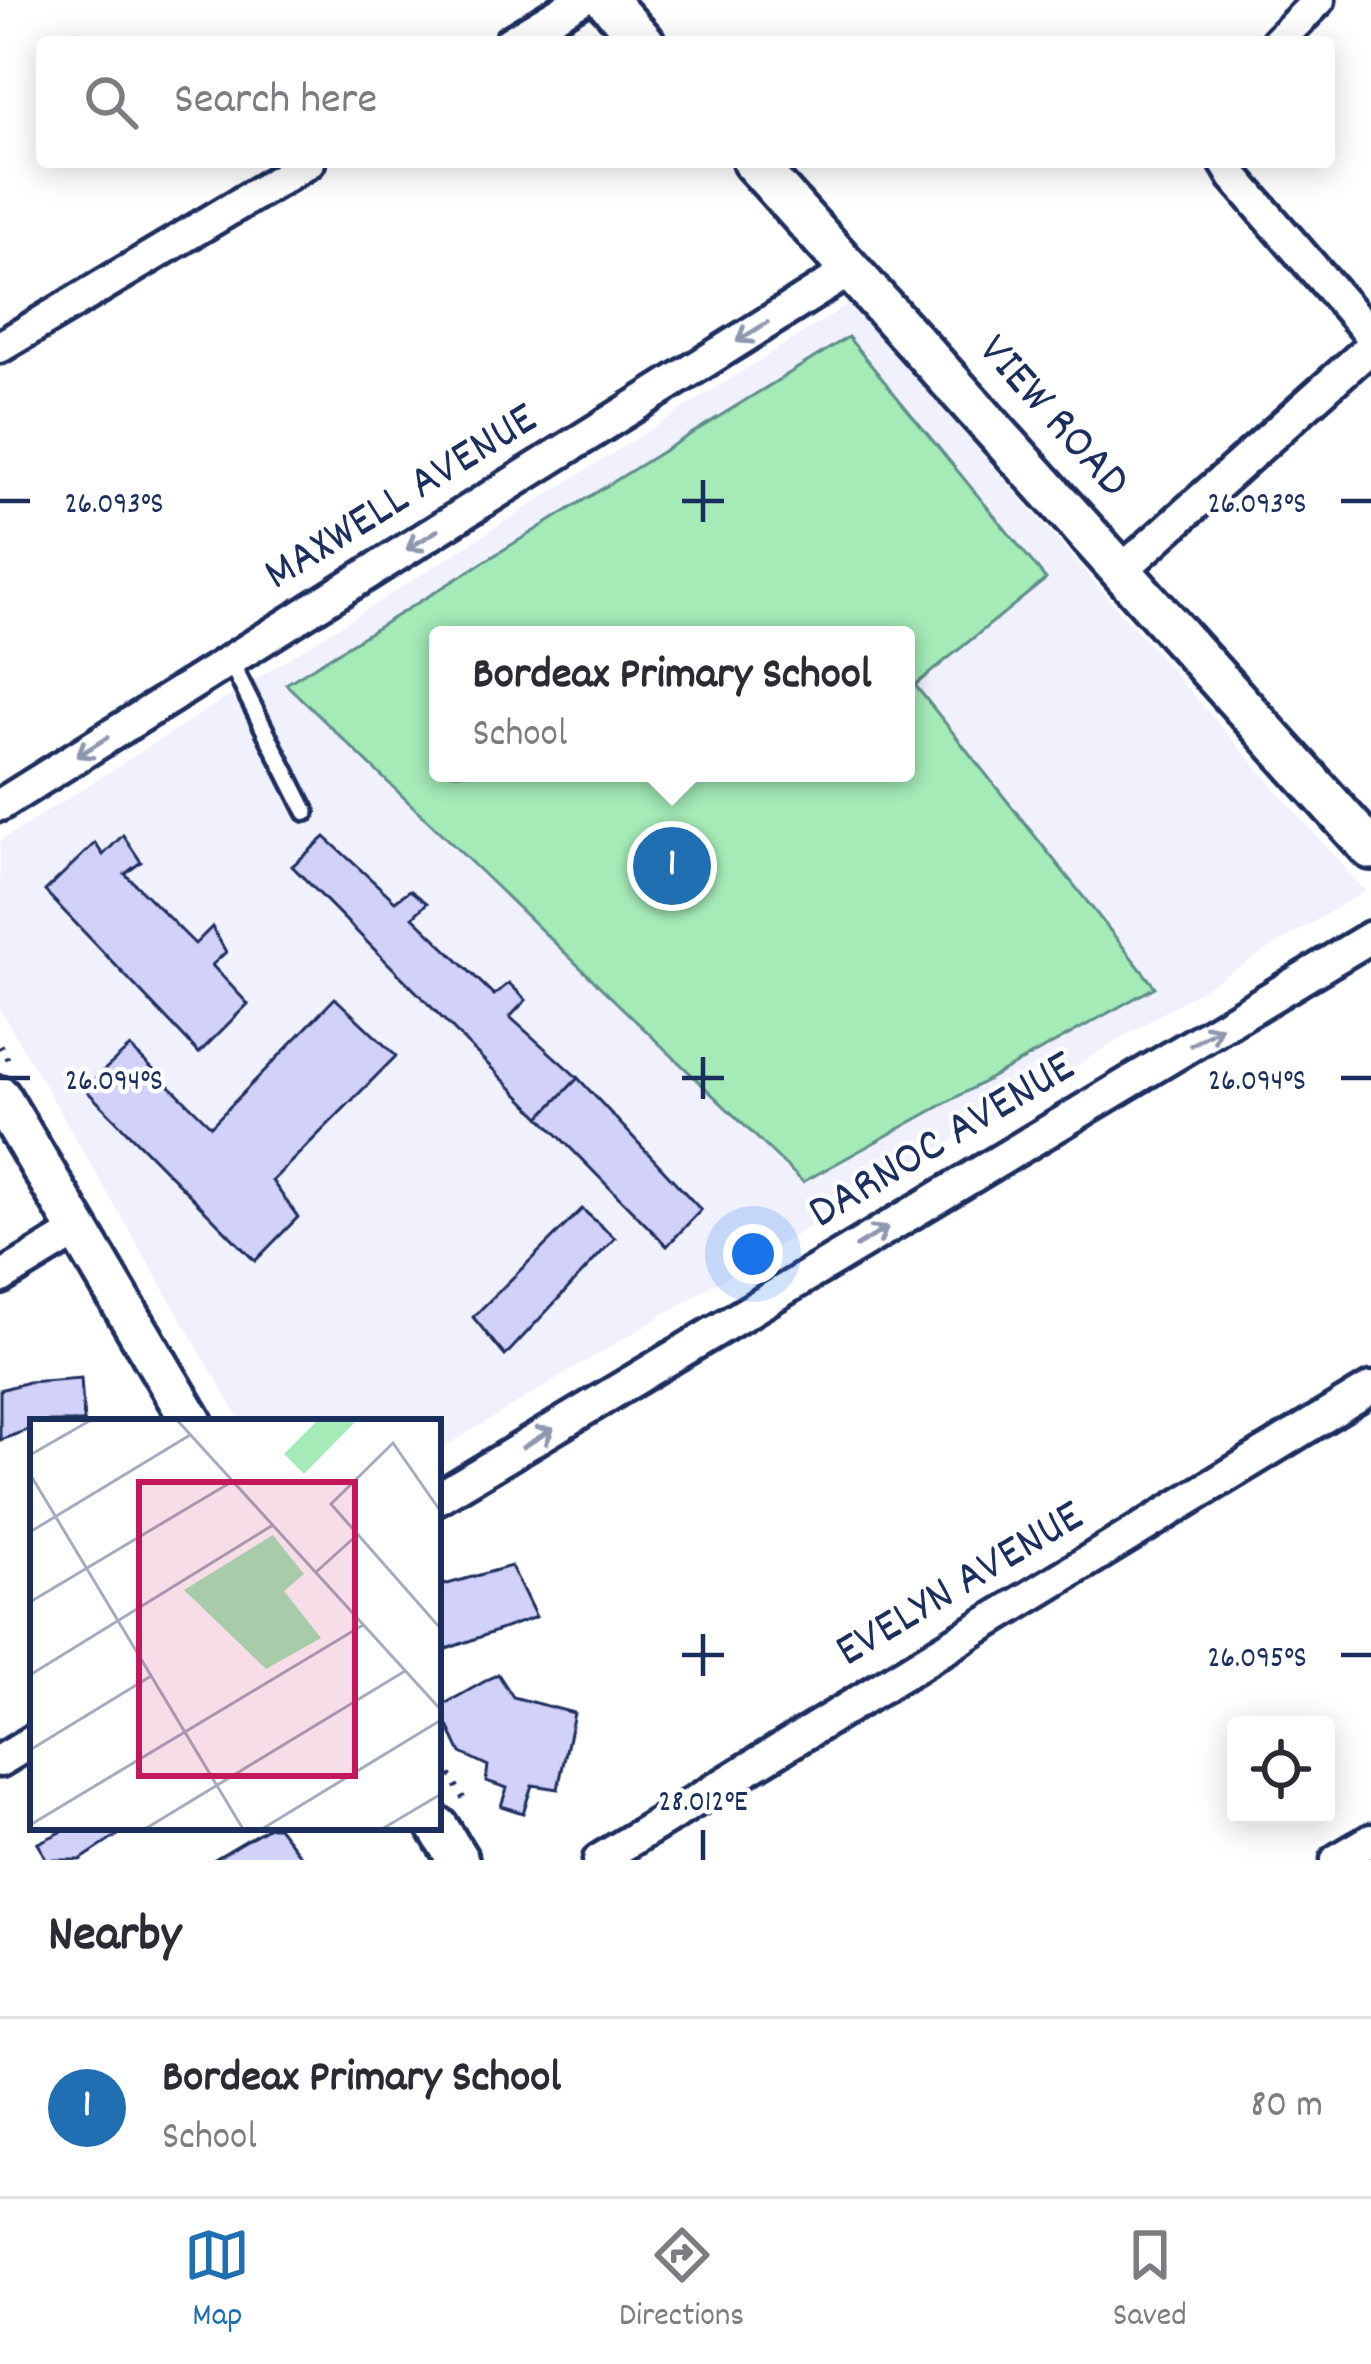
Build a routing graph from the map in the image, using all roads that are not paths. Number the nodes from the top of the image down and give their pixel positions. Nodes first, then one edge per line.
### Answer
1 (580, 0) edge
2 (606, 0) edge
3 (1319, 0) edge
4 (520, 36) edge
5 (639, 36) edge
6 (1283, 36) edge
7 (299, 168) edge
8 (758, 168) edge
9 (1229, 168) edge
10 (851, 270) junction
11 (1371, 335) edge
12 (0, 347) edge
13 (1371, 347) edge
14 (1120, 571) junction
15 (230, 661) junction
16 (0, 805) edge
17 (306, 812) dead end
18 (1371, 849) edge
19 (1371, 937) edge
20 (0, 1097) edge
21 (79, 1230) junction
22 (0, 1278) edge
23 (1371, 1388) edge
24 (191, 1419) edge
25 (441, 1496) edge
26 (30, 1743) edge
27 (0, 1761) edge
28 (440, 1830) edge
29 (1371, 1840) edge
30 (458, 1860) edge
31 (598, 1860) edge
32 (1337, 1860) edge

1 - 4 street
2 - 5 street
3 - 6 street
7 - 12 street
8 - 10 street, VIEW ROAD
9 - 11 street
10 - 14 street, VIEW ROAD
10 -> 15 street, MAXWELL AVENUE
13 - 14 street
14 - 18 street, VIEW ROAD
15 -> 16 street, MAXWELL AVENUE
15 - 17 lane
25 -> 19 street, DARNOC AVENUE
20 - 21 street
21 - 22 street
21 - 24 street
23 - 31 street, EVELYN AVENUE
26 - 27 street
28 - 30 street
29 - 32 street

